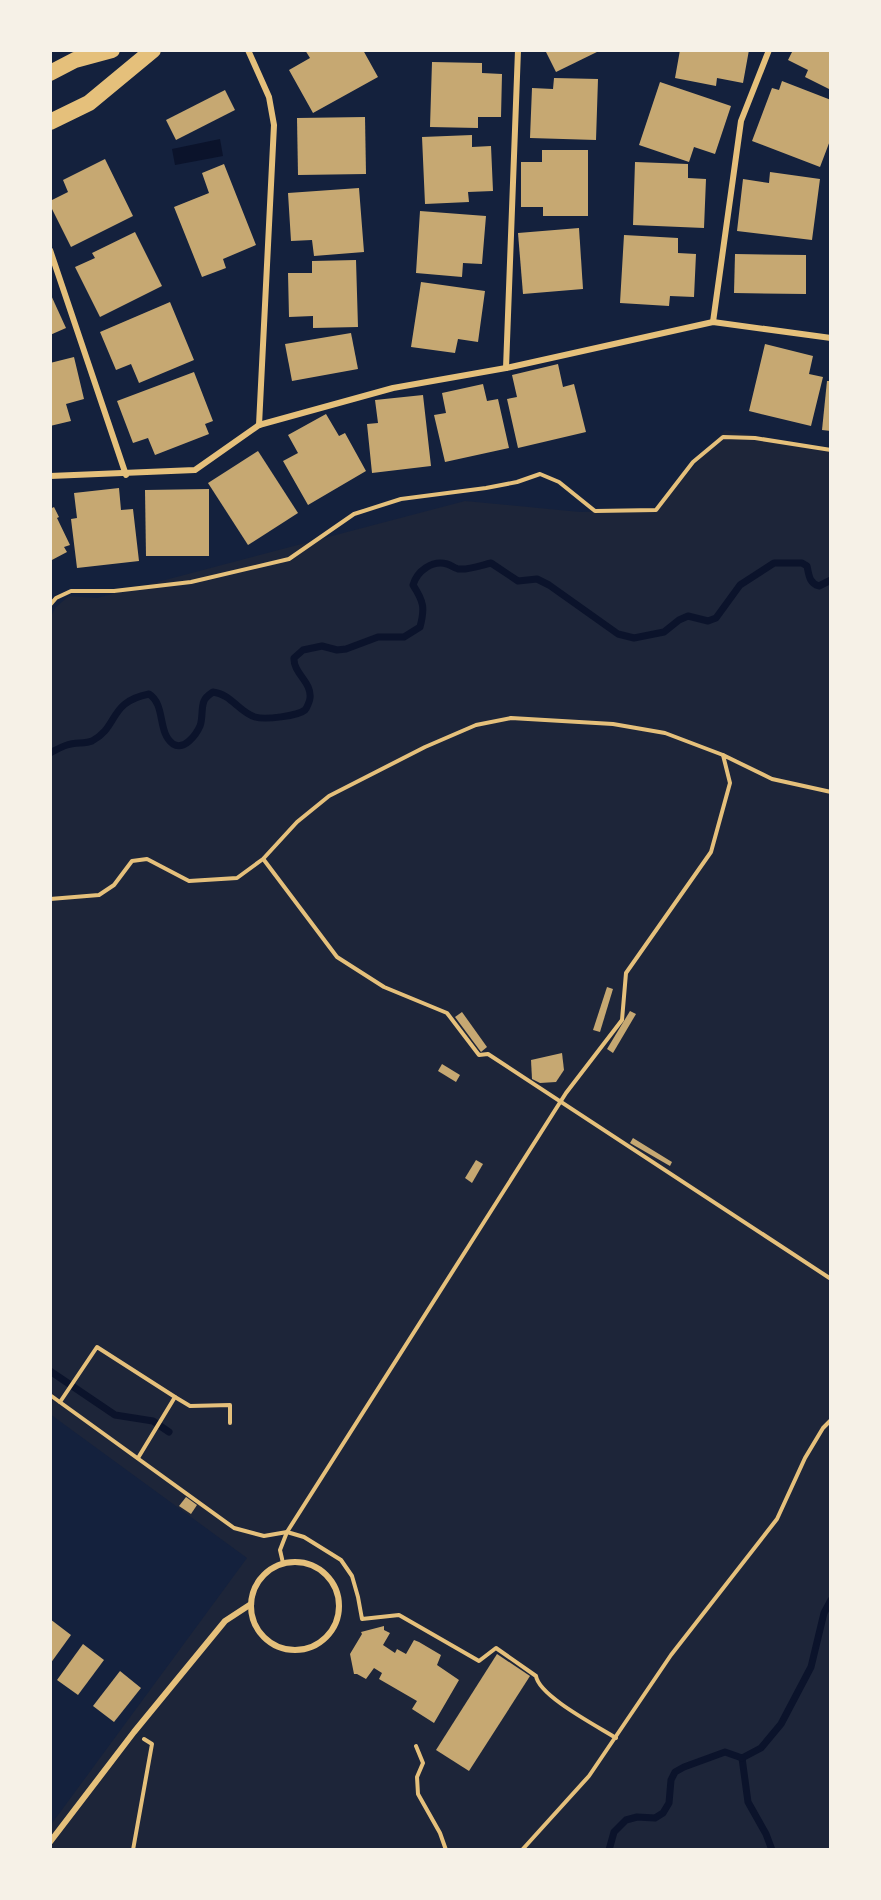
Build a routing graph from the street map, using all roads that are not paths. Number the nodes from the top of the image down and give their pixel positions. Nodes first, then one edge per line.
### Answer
1 (112, 50) edge
2 (153, 50) edge
3 (248, 50) edge
4 (518, 50) edge
5 (769, 50) edge
6 (50, 73) edge
7 (50, 122) edge
8 (50, 250) edge
9 (713, 322) junction
10 (831, 338) edge
11 (506, 368) junction
12 (259, 425) junction
13 (126, 475) junction
14 (50, 476) edge
15 (251, 1604) junction
16 (50, 1842) edge

1 - 6 main road
2 - 7 main road
3 - 12 lane
4 - 11 lane
5 - 9 lane
8 - 13 lane
9 - 10 lane
9 - 11 lane
11 - 12 lane
12 - 13 lane
13 - 14 lane
15 - 15 lane
15 - 16 lane

